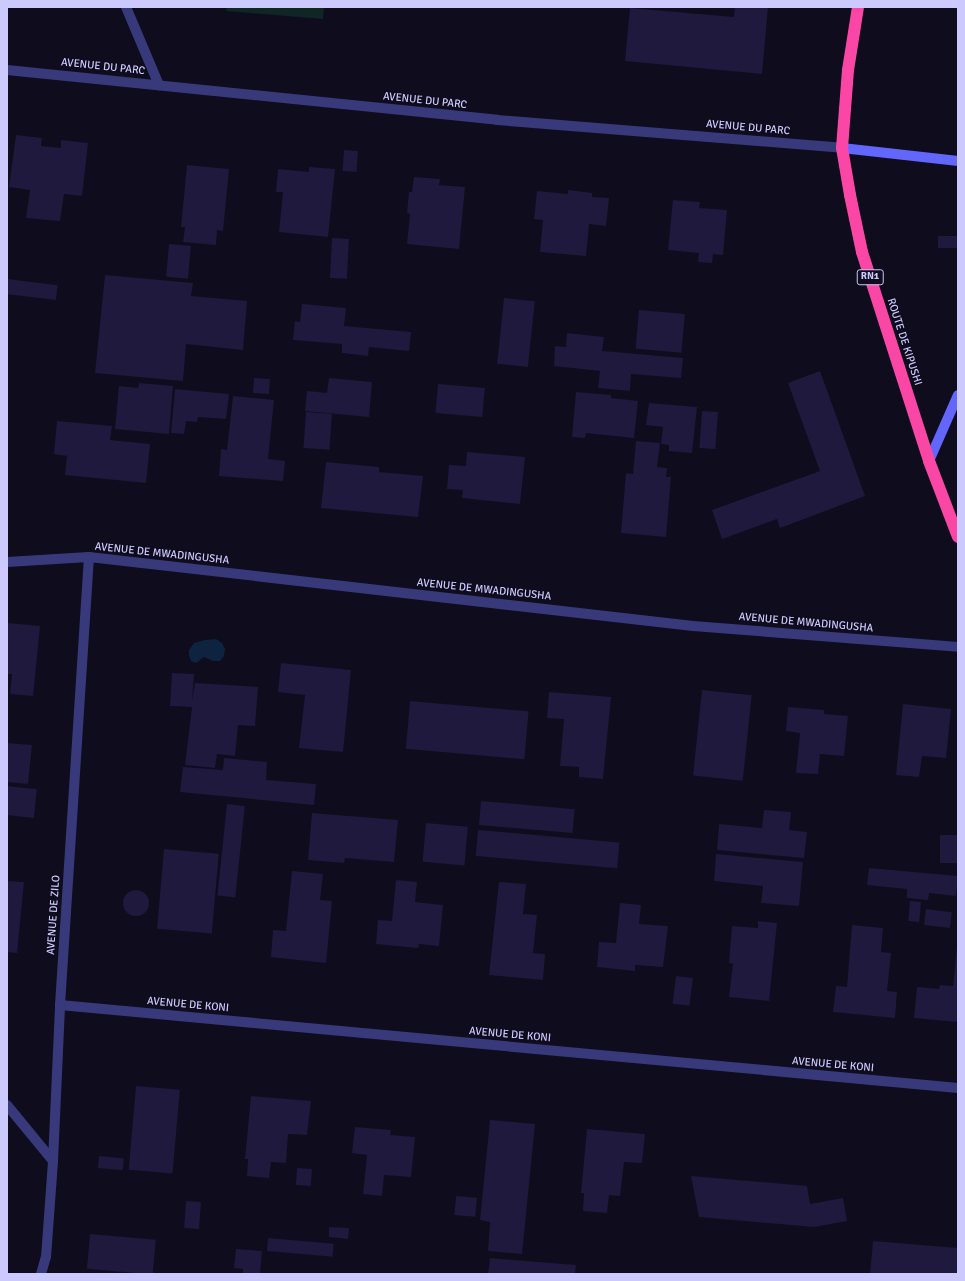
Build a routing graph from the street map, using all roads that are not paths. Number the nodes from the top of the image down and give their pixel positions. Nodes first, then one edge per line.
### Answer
1 (126, 7) edge
2 (858, 7) edge
3 (7, 70) edge
4 (159, 85) junction
5 (842, 148) junction
6 (958, 161) edge
7 (958, 395) edge
8 (929, 461) junction
9 (958, 537) edge
10 (89, 557) junction
11 (7, 562) edge
12 (958, 647) edge
13 (60, 1005) junction
14 (958, 1088) edge
15 (7, 1105) edge
16 (53, 1161) junction
17 (41, 1274) edge

1 - 4 street
2 - 5 highway, ROUTE DE KIPUSHI / RN1
3 - 4 street, AVENUE DU PARC
4 - 5 street, AVENUE DU PARC
5 - 6 street
5 - 8 highway, ROUTE DE KIPUSHI / RN1
7 - 8 street
8 - 9 highway, ROUTE DE KIPUSHI / RN1
10 - 11 street, AVENUE DE MWADINGUSHA
10 - 12 street, AVENUE DE MWADINGUSHA
10 - 13 street, AVENUE DE ZILO
13 - 14 street, AVENUE DE KONI
13 - 16 street, AVENUE DE ZILO
15 - 16 street
16 - 17 street, AVENUE DE ZILO

